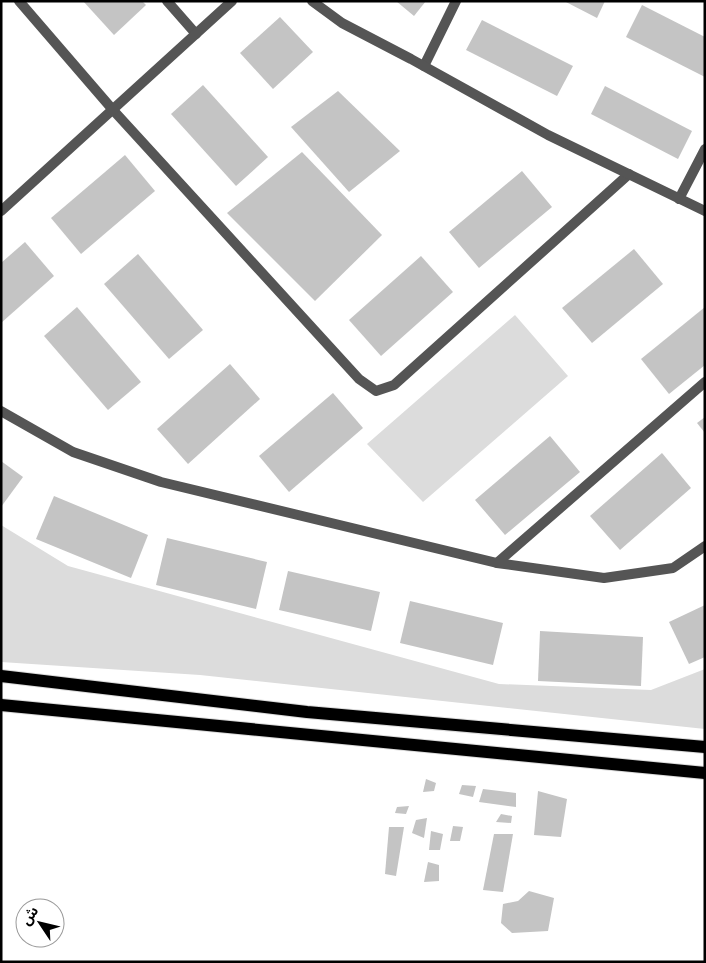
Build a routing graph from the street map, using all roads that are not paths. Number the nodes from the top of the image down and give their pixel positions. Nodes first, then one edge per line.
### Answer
1 (18, 1) edge
2 (167, 1) edge
3 (232, 1) edge
4 (312, 1) edge
5 (456, 1) edge
6 (196, 34) junction
7 (424, 66) junction
8 (113, 110) junction
9 (705, 149) edge
10 (629, 174) junction
11 (679, 199) junction
12 (1, 211) edge
13 (705, 211) edge
14 (705, 382) edge
15 (1, 411) edge
16 (705, 546) edge
17 (498, 563) junction
18 (1, 676) edge
19 (1, 705) edge
20 (705, 747) edge
21 (705, 773) edge

1 - 8 street
2 - 6 street
3 - 6 street
4 - 7 street
5 - 7 street
6 - 8 street
7 - 10 street
8 - 10 street
8 - 12 street
9 - 11 street
10 - 11 street
11 - 13 street
14 - 17 street
15 - 17 street
16 - 17 street
18 - 20 main road
19 - 21 main road

